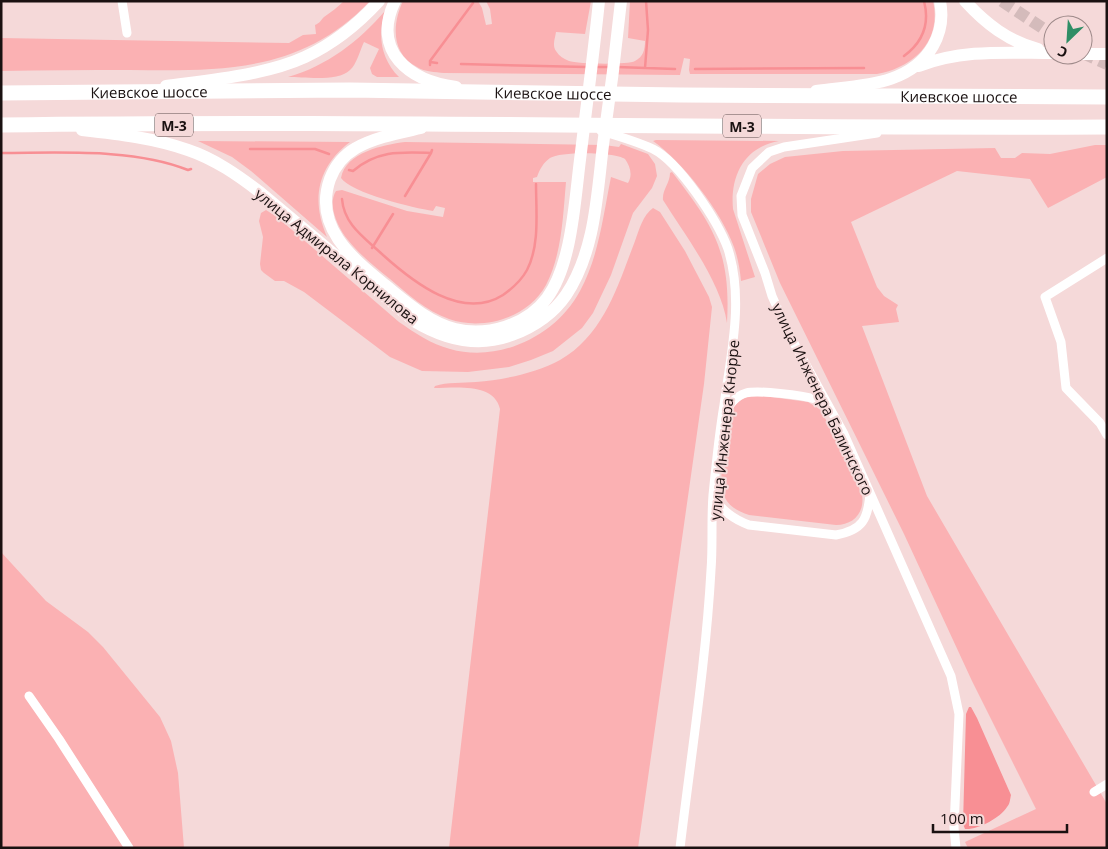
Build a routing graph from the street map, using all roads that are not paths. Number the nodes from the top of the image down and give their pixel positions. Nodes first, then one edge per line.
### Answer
1 (122, 1) edge
2 (378, 1) edge
3 (395, 1) edge
4 (599, 1) edge
5 (622, 1) edge
6 (940, 1) edge
7 (965, 1) edge
8 (127, 32) dead end
9 (1043, 50) edge
10 (1043, 53) edge
11 (1093, 54) edge
12 (1107, 54) edge
13 (912, 69) junction
14 (483, 91) junction
15 (132, 92) junction
16 (1, 93) edge
17 (781, 96) junction
18 (1107, 97) edge
19 (439, 124) junction
20 (575, 124) junction
21 (6, 125) edge
22 (1107, 127) edge
23 (910, 128) junction
24 (1107, 258) edge
25 (831, 410) junction
26 (722, 416) junction
27 (1107, 435) edge
28 (870, 492) junction
29 (713, 497) junction
30 (29, 696) dead end
31 (1107, 784) edge
32 (1094, 792) dead end
33 (129, 848) edge
34 (680, 848) edge
35 (956, 848) edge

1 - 8 street
2 - 15 main road
3 - 14 main road
4 - 19 main road, улица Адмирала Корнилова
5 - 21 main road, улица Адмирала Корнилова
6 - 13 main road
7 - 9 main road
10 - 13 main road
11 - 12 main road
13 - 17 main road
14 - 15 highway, Киевское шоссе / М-3
14 - 17 highway, Киевское шоссе / М-3
15 - 16 highway, Киевское шоссе / М-3
17 - 18 highway, Киевское шоссе / М-3
19 - 20 highway, Киевское шоссе / М-3
19 - 21 highway, Киевское шоссе / М-3
20 - 23 highway, Киевское шоссе / М-3
20 - 26 street, улица Инженера Кнорре
22 - 23 highway, Киевское шоссе / М-3
23 - 25 street, улица Инженера Балинского
24 - 27 street
25 - 26 street
25 - 28 street, улица Инженера Балинского
26 - 29 street, улица Инженера Кнорре
28 - 29 street
28 - 35 street, улица Инженера Балинского
29 - 34 street, улица Инженера Кнорре
30 - 33 street
31 - 32 street

